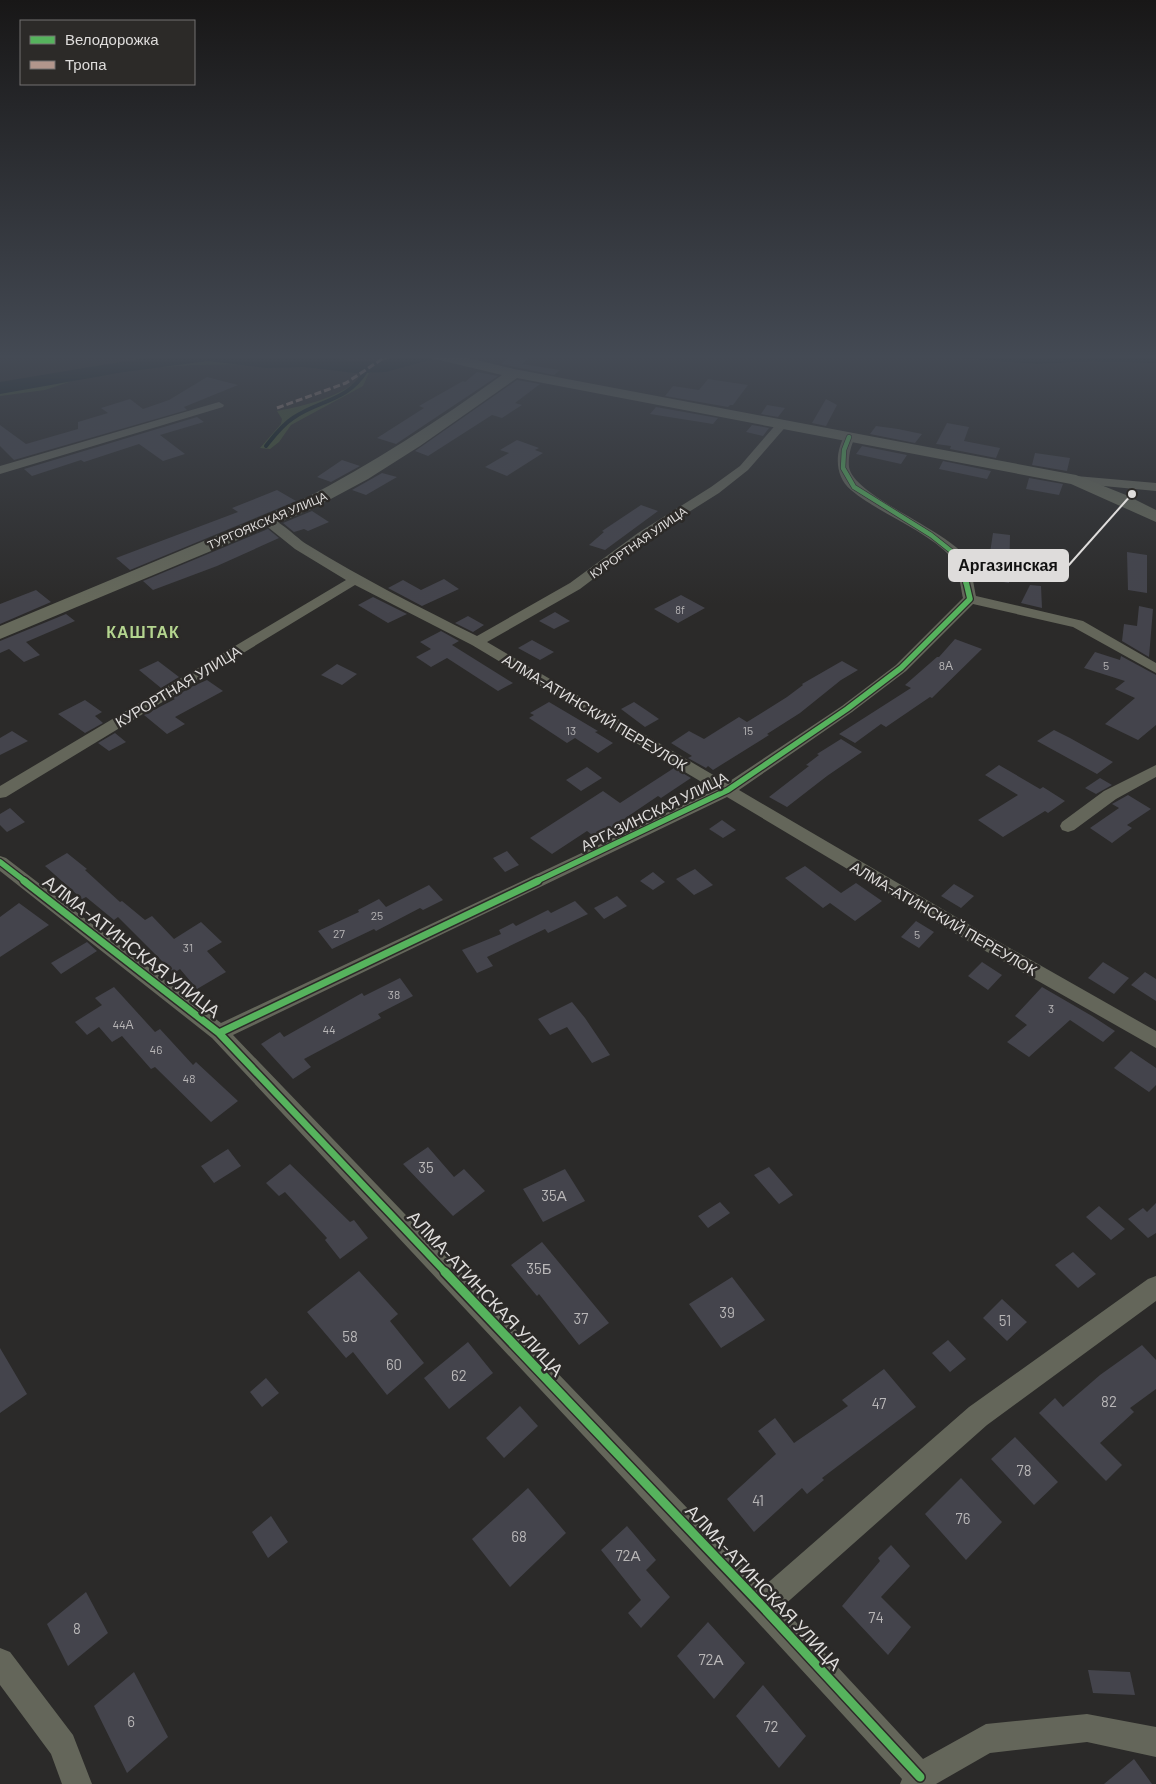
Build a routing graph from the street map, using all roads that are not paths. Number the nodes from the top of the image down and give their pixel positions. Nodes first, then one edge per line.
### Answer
1 (107, 438) edge
2 (421, 438) edge
3 (770, 438) edge
4 (849, 438) edge
5 (856, 438) edge
6 (0, 470) edge
7 (1076, 480) junction
8 (1156, 487) edge
9 (1156, 517) edge
10 (268, 521) junction
11 (355, 580) junction
12 (970, 599) junction
13 (0, 633) edge
14 (477, 642) junction
15 (1156, 669) edge
16 (1156, 770) edge
17 (728, 790) junction
18 (0, 793) edge
19 (1068, 826) dead end
20 (0, 862) edge
21 (220, 1033) junction
22 (1156, 1040) edge
23 (1156, 1287) edge
24 (762, 1606) junction
25 (0, 1662) edge
26 (1156, 1742) edge
27 (917, 1781) edge
28 (77, 1784) edge

1 - 6 street
2 - 10 main road, ТУРГОЯКСКАЯ УЛИЦА
3 - 14 street, КУРОРТНАЯ УЛИЦА
4 - 12 street
5 - 7 main road
7 - 8 street
7 - 9 main road
10 - 11 street, АЛМА-АТИНСКИЙ ПЕРЕУЛОК
10 - 13 main road, ТУРГОЯКСКАЯ УЛИЦА
11 - 14 street, АЛМА-АТИНСКИЙ ПЕРЕУЛОК
11 - 18 street, КУРОРТНАЯ УЛИЦА
12 - 15 street
12 - 17 street, АРГАЗИНСКАЯ УЛИЦА
14 - 17 street, АЛМА-АТИНСКИЙ ПЕРЕУЛОК
16 - 19 street
17 - 21 street, АРГАЗИНСКАЯ УЛИЦА
17 - 22 street, АЛМА-АТИНСКИЙ ПЕРЕУЛОК
20 - 21 street, АЛМА-АТИНСКАЯ УЛИЦА
21 - 24 street, АЛМА-АТИНСКАЯ УЛИЦА
23 - 24 street, АЛМА-АТИНСКАЯ УЛИЦА
24 - 27 street, АЛМА-АТИНСКАЯ УЛИЦА
25 - 28 street
26 - 27 street

